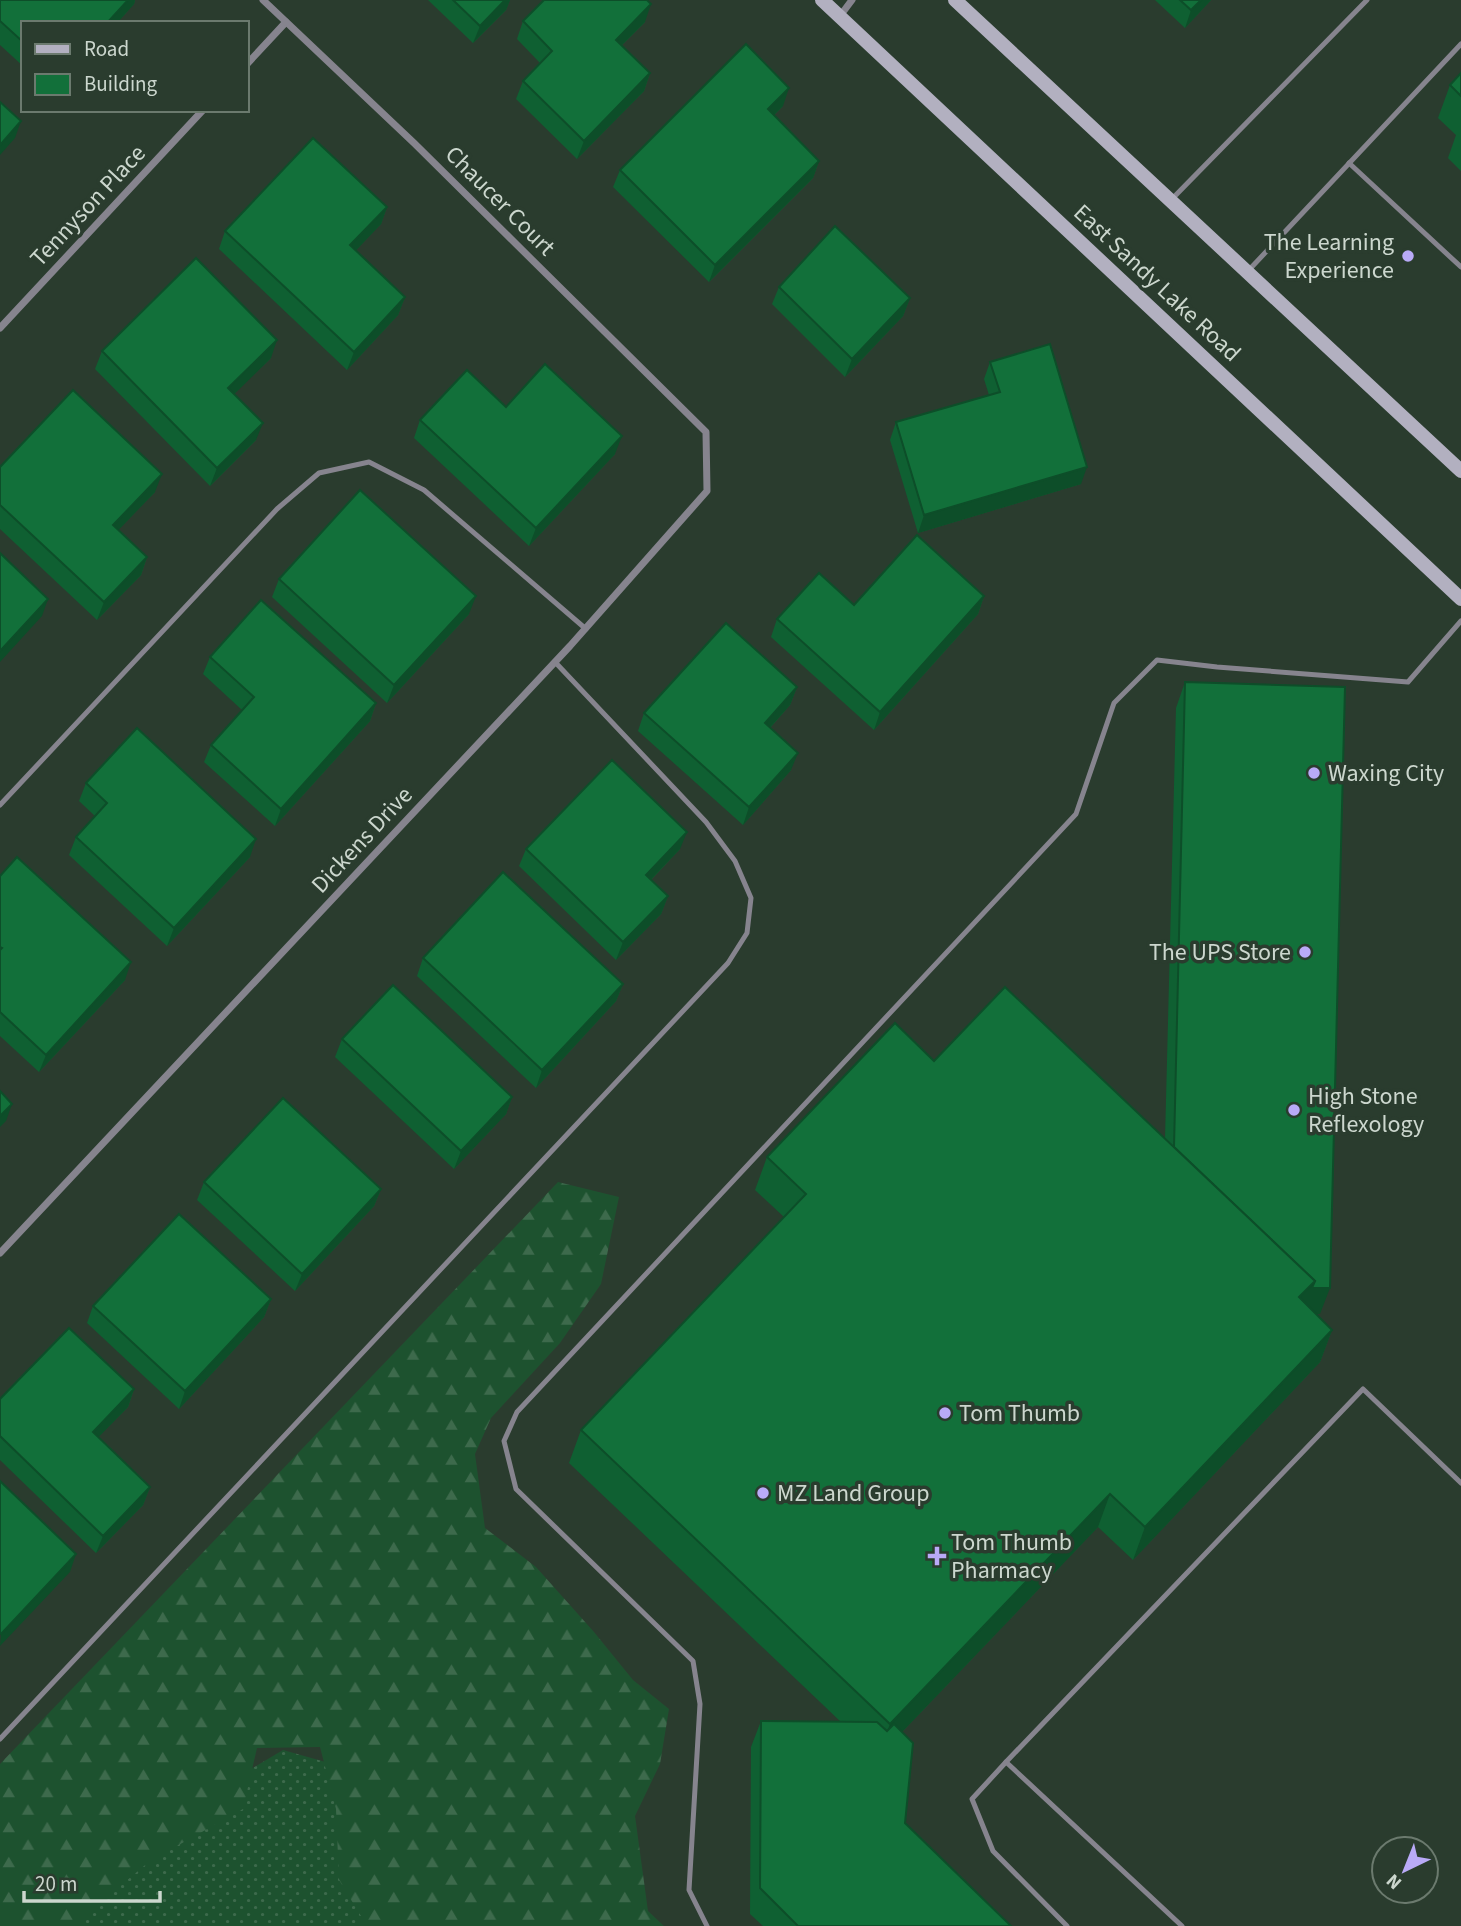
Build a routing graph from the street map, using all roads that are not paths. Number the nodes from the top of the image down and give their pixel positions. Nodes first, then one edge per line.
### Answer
1 (263, 0) edge
2 (822, 0) edge
3 (852, 0) edge
4 (956, 0) edge
5 (1367, 0) edge
6 (839, 16) junction
7 (286, 22) junction
8 (1461, 44) edge
9 (248, 63) edge
10 (202, 112) edge
11 (1349, 163) junction
12 (1171, 201) junction
13 (1461, 267) edge
14 (1247, 272) junction
15 (0, 328) edge
16 (706, 432) joint
17 (1461, 471) edge
18 (1461, 599) edge
19 (1461, 621) edge
20 (586, 629) junction
21 (555, 663) junction
22 (0, 805) edge
23 (0, 1253) edge
24 (1461, 1483) edge
25 (0, 1739) edge
26 (1006, 1762) junction
27 (707, 1926) edge
28 (1067, 1926) edge
29 (1182, 1926) edge

1 - 7 street, Chaucer Court
2 - 6 main road, East Sandy Lake Road
3 - 6 street
4 - 12 main road
5 - 12 lane
6 - 18 main road, East Sandy Lake Road
7 - 9 street
7 - 16 street, Chaucer Court
8 - 11 lane
10 - 15 street, Tennyson Place
11 - 13 lane
11 - 14 lane
12 - 14 main road
14 - 17 main road
16 - 20 street, Dickens Drive
19 - 27 lane
20 - 21 street, Dickens Drive
20 - 22 lane
21 - 23 street, Dickens Drive
21 - 25 lane
24 - 26 lane
26 - 28 lane
26 - 29 lane

